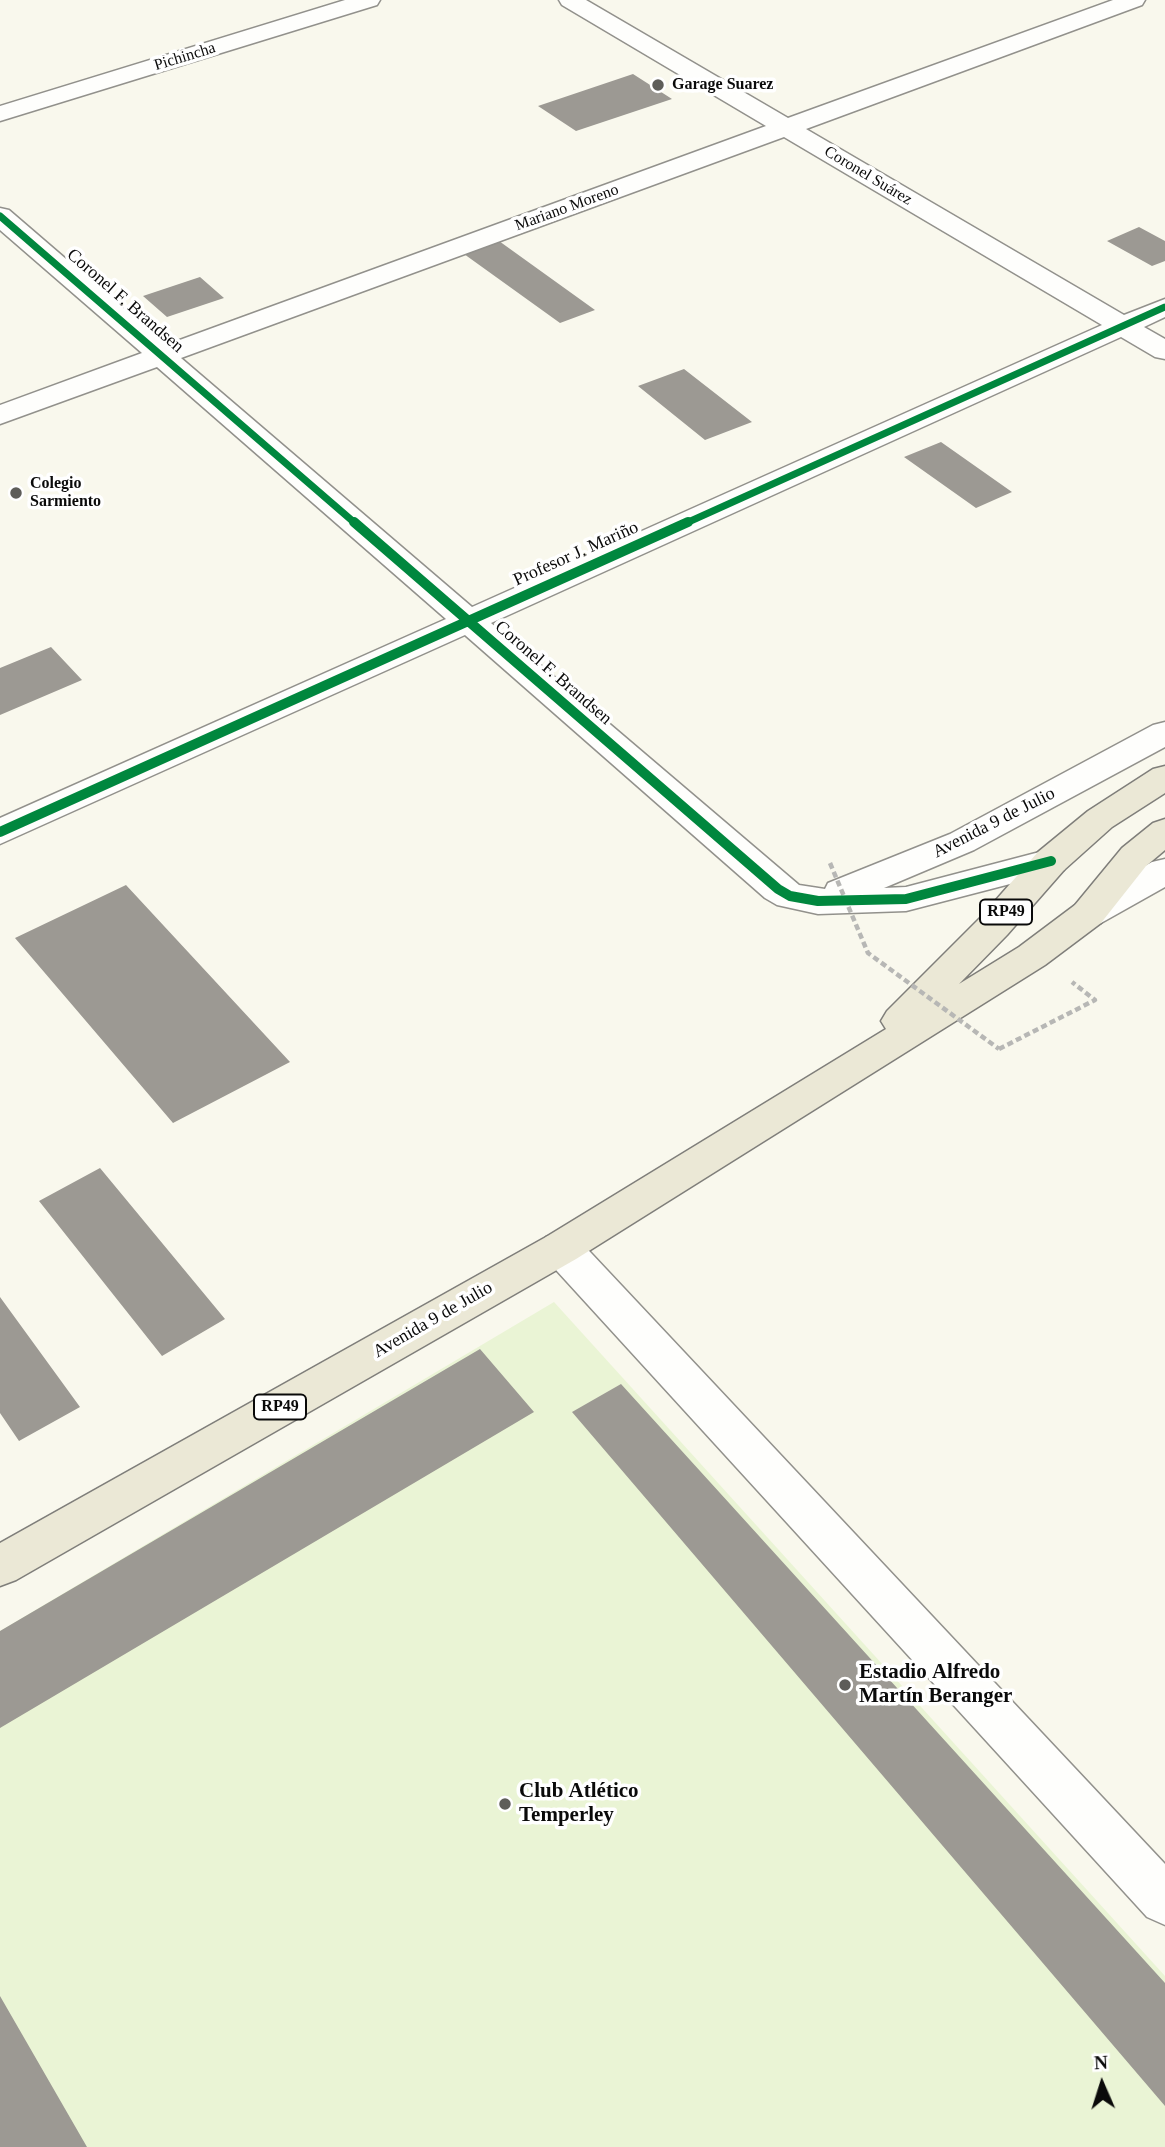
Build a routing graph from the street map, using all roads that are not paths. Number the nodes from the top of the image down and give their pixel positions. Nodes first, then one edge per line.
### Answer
1 (369, 0) edge
2 (570, 0) edge
3 (1134, 0) edge
4 (0, 114) edge
5 (786, 128) junction
6 (0, 216) edge
7 (1165, 307) edge
8 (1123, 326) junction
9 (1165, 351) edge
10 (162, 356) junction
11 (0, 415) edge
12 (467, 622) junction
13 (1165, 733) edge
14 (1165, 777) edge
15 (1165, 831) edge
16 (0, 832) edge
17 (1051, 861) junction
18 (1165, 871) edge
19 (818, 901) junction
20 (1088, 914) junction
21 (860, 1063) junction
22 (561, 1248) junction
23 (0, 1566) edge
24 (1165, 1900) edge

1 - 4 street, Pichincha
2 - 5 street, Coronel Suárez
3 - 5 street, Mariano Moreno
5 - 8 street, Coronel Suárez
5 - 10 street, Mariano Moreno
6 - 10 street, Coronel F. Brandsen
7 - 8 street, Profesor J. Mariño
8 - 9 street, Coronel Suárez
8 - 12 street, Profesor J. Mariño
10 - 11 street, Mariano Moreno
10 - 12 street, Coronel F. Brandsen
12 - 16 street, Profesor J. Mariño
12 - 19 street, Coronel F. Brandsen
13 - 19 street, Avenida 9 de Julio
14 - 17 main road, RP49
15 - 20 main road, RP49
17 - 19 street, Coronel F. Brandsen
17 - 21 main road, RP49
18 - 20 street
20 - 21 main road, RP49
21 - 22 main road, Avenida 9 de Julio / RP49
22 - 23 main road, Avenida 9 de Julio / RP49
22 - 24 street

